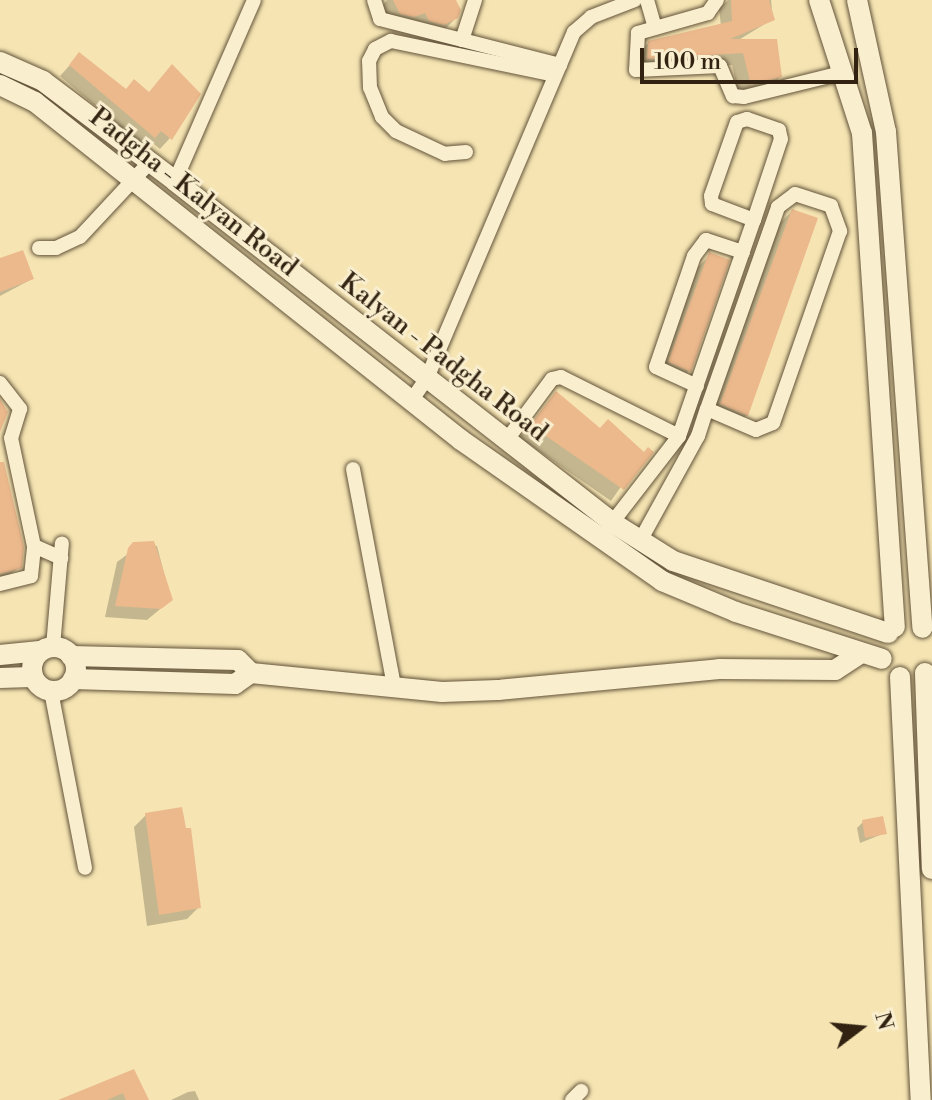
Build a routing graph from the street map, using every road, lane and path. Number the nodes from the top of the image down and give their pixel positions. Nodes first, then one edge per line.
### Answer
1 (254, 0) edge
2 (374, 0) edge
3 (475, 0) edge
4 (635, 0) edge
5 (647, 0) edge
6 (717, 0) edge
7 (819, 0) edge
8 (857, 0) edge
9 (604, 6) edge
10 (655, 28) junction
11 (462, 40) junction
12 (0, 62) edge
13 (558, 70) junction
14 (842, 73) junction
15 (43, 81) junction
16 (0, 85) edge
17 (35, 102) junction
18 (466, 152) dead end
19 (149, 163) junction
20 (136, 180) junction
21 (175, 181) junction
22 (754, 220) junction
23 (39, 248) dead end
24 (743, 252) junction
25 (427, 378) junction
26 (0, 383) edge
27 (697, 386) junction
28 (411, 401) junction
29 (707, 409) junction
30 (478, 419) junction
31 (17, 429) junction
32 (0, 436) edge
33 (679, 436) junction
34 (461, 440) junction
35 (506, 441) junction
36 (7, 455) edge
37 (353, 469) dead end
38 (606, 530) junction
39 (640, 541) junction
40 (62, 543) dead end
41 (34, 546) junction
42 (61, 558) junction
43 (0, 584) edge
44 (892, 630) junction
45 (927, 633) edge
46 (55, 651) junction
47 (861, 653) junction
48 (0, 655) edge
49 (206, 658) junction
50 (882, 659) junction
51 (930, 668) edge
52 (251, 673) junction
53 (32, 677) junction
54 (900, 677) junction
55 (0, 678) edge
56 (73, 679) junction
57 (206, 683) junction
58 (394, 685) junction
59 (51, 691) junction
60 (85, 868) dead end
61 (932, 869) edge
62 (921, 1100) edge

1 - 21 street
2 - 11 street
3 - 11 street
4 - 9 street
5 - 10 street
6 - 10 street
7 - 14 street
8 - 45 street
9 - 13 street
10 - 14 street
11 - 13 street
12 - 15 street, Kalyan - Padgha Road
13 - 18 street
13 - 25 street
14 - 44 street
15 - 17 street
15 - 19 street, Kalyan - Padgha Road
16 - 17 street, Padgha - Kalyan Road
17 - 20 street, Padgha - Kalyan Road
19 - 20 street
19 - 21 street, Kalyan - Padgha Road
20 - 23 street
20 - 28 street, Padgha - Kalyan Road
21 - 25 street, Kalyan - Padgha Road
22 - 22 street
22 - 24 street
24 - 27 street
24 - 27 street
25 - 28 street
25 - 30 street, Kalyan - Padgha Road
26 - 31 street
27 - 33 street
28 - 34 street, Padgha - Kalyan Road
29 - 29 street
29 - 39 street
30 - 34 street
30 - 35 street, Kalyan - Padgha Road
31 - 32 street
31 - 36 street
33 - 35 street
33 - 38 street
34 - 38 street, Padgha - Kalyan Road
35 - 38 street, Kalyan - Padgha Road
36 - 41 street
37 - 58 street
38 - 39 street, Kalyan - Padgha Road
38 - 47 street, Padgha - Kalyan Road
39 - 44 street, Kalyan - Padgha Road
40 - 42 street
41 - 42 street
41 - 43 street
42 - 46 street
44 - 45 street, Kalyan - Padgha Road
44 - 50 street
46 - 48 street
46 - 49 street
46 - 53 street
46 - 56 street
47 - 50 street, Padgha - Kalyan Road
47 - 58 street
49 - 52 street
49 - 57 street
50 - 54 street
51 - 54 street
51 - 61 street
52 - 57 street
52 - 58 street
53 - 55 street
53 - 59 street
54 - 62 street
56 - 57 street
56 - 59 street
59 - 60 street

